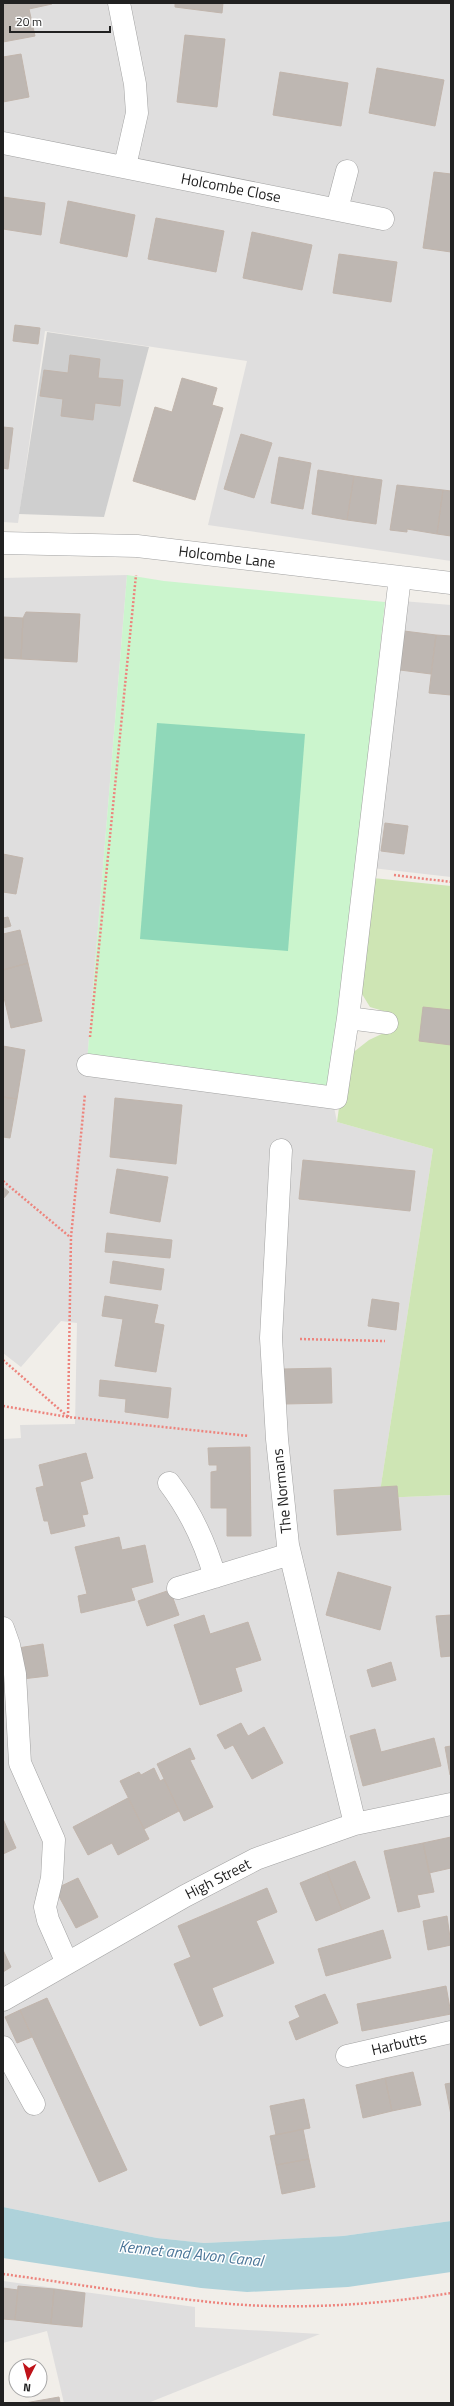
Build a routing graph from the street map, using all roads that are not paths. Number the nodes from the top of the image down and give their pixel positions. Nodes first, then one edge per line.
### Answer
1 (118, 3) edge
2 (3, 143) edge
3 (125, 166) junction
4 (347, 171) dead end
5 (337, 209) junction
6 (383, 219) dead end
7 (3, 543) edge
8 (400, 577) junction
9 (451, 583) edge
10 (348, 1018) junction
11 (387, 1023) dead end
12 (88, 1065) road end
13 (281, 1150) dead end
14 (169, 1483) dead end
15 (290, 1554) junction
16 (215, 1577) junction
17 (178, 1588) dead end
18 (3, 1628) edge
19 (451, 1804) edge
20 (355, 1824) junction
21 (67, 1963) junction
22 (3, 2000) edge
23 (451, 2032) edge
24 (3, 2047) edge
25 (347, 2056) dead end
26 (34, 2104) dead end

1 - 3 street
2 - 3 street, Holcombe Close
3 - 5 street, Holcombe Close
4 - 5 street
5 - 6 street, Holcombe Close
7 - 8 street, Holcombe Lane
8 - 9 street, Holcombe Lane
8 - 10 street
10 - 11 street
10 - 12 street
13 - 15 street, The Normans
14 - 16 street
15 - 16 street
15 - 20 street, The Normans
16 - 17 street
18 - 21 street
19 - 20 street, High Street
20 - 21 street, High Street
21 - 22 street, High Street
23 - 25 street, Harbutts
24 - 26 street

